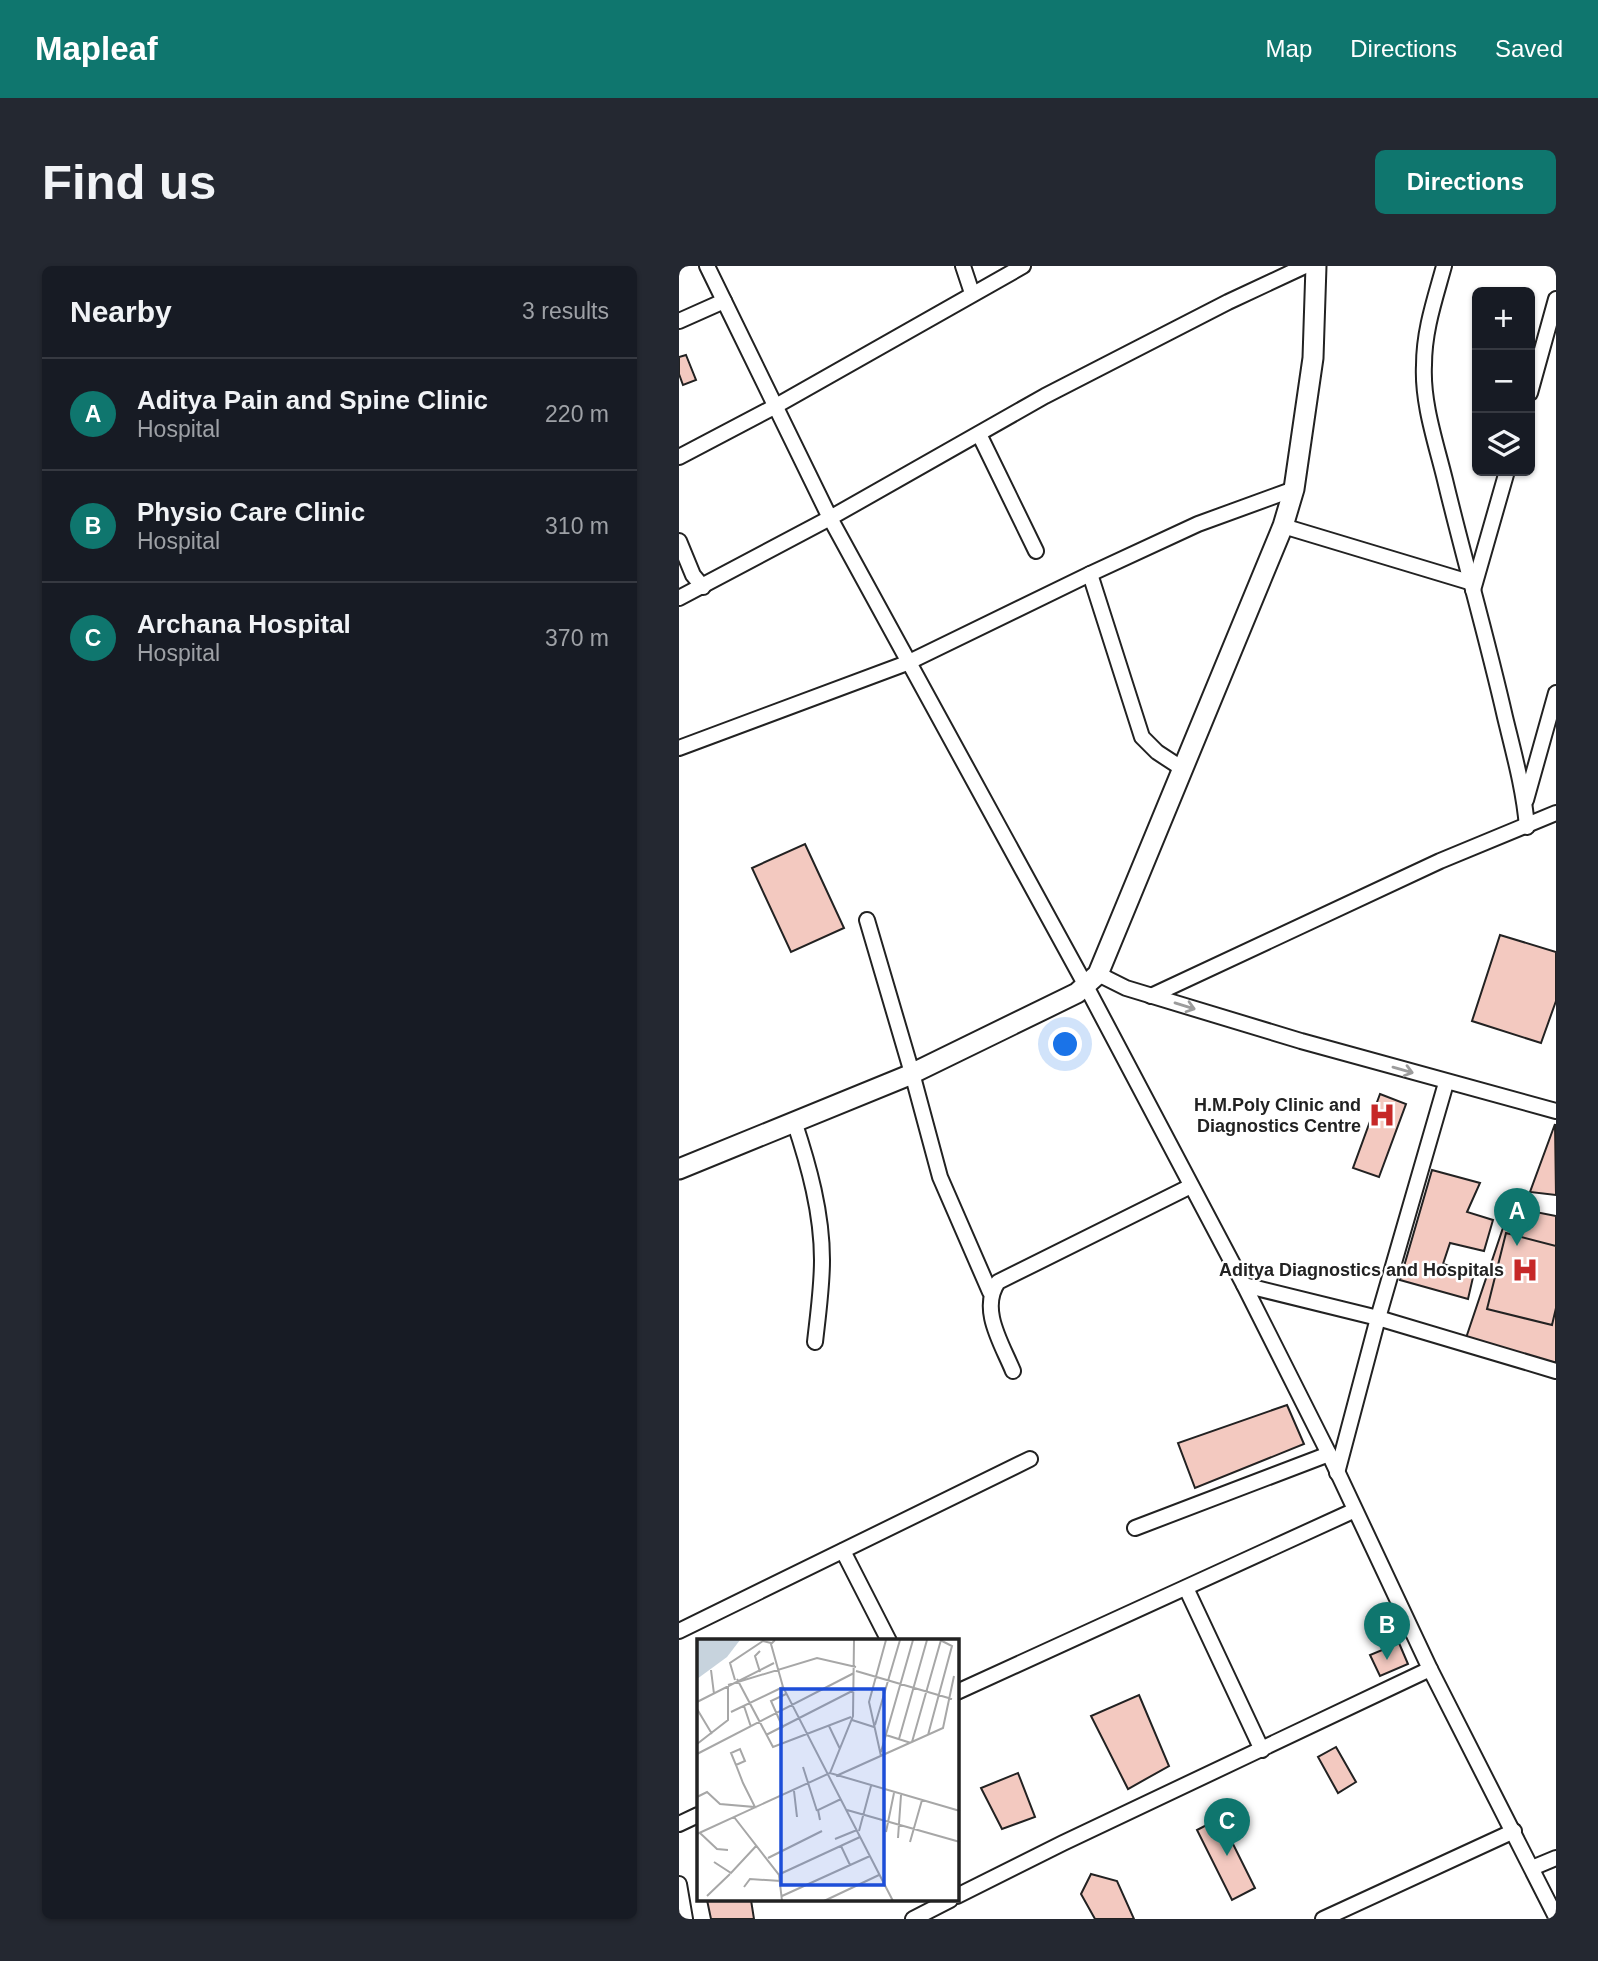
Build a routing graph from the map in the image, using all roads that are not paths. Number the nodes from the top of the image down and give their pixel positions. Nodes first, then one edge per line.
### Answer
1 (707, 266) edge
2 (963, 266) edge
3 (1023, 266) edge
4 (1305, 266) edge
5 (1316, 266) edge
6 (1444, 266) edge
7 (972, 293) junction
8 (1556, 299) edge
9 (724, 301) junction
10 (679, 321) edge
11 (1535, 375) edge
12 (774, 407) junction
13 (979, 434) junction
14 (679, 457) edge
15 (1505, 476) edge
16 (1294, 489) junction
17 (830, 518) junction
18 (1283, 526) junction
19 (679, 541) edge
20 (1036, 551) dead end
21 (1090, 573) junction
22 (702, 587) junction
23 (1471, 588) junction
24 (679, 598) edge
25 (907, 663) junction
26 (1556, 693) edge
27 (679, 748) edge
28 (1183, 769) junction
29 (1525, 803) junction
30 (1556, 813) edge
31 (1527, 827) junction
32 (867, 920) dead end
33 (1092, 980) junction
34 (1151, 996) junction
35 (912, 1073) junction
36 (1446, 1083) junction
37 (1556, 1111) edge
38 (795, 1121) junction
39 (679, 1169) edge
40 (1191, 1186) junction
41 (1244, 1285) junction
42 (990, 1292) junction
43 (1378, 1318) junction
44 (815, 1342) dead end
45 (1013, 1371) dead end
46 (1556, 1371) edge
47 (1329, 1454) junction
48 (1030, 1459) dead end
49 (1337, 1473) junction
50 (1353, 1511) junction
51 (1135, 1528) dead end
52 (843, 1551) junction
53 (1186, 1588) junction
54 (679, 1631) edge
55 (888, 1639) edge
56 (1430, 1669) junction
57 (959, 1691) edge
58 (1262, 1749) junction
59 (697, 1815) edge
60 (679, 1824) edge
61 (1514, 1831) junction
62 (1556, 1858) edge
63 (1532, 1868) junction
64 (679, 1884) edge
65 (959, 1895) edge
66 (946, 1902) edge
67 (1556, 1917) edge
68 (685, 1919) edge
69 (913, 1919) edge
70 (1323, 1919) edge

1 - 9 street
2 - 7 street
3 - 7 street
4 - 13 street
5 - 16 main road
6 - 23 street
7 - 12 street
8 - 11 street
9 - 10 street
9 - 12 street
12 - 14 street
12 - 17 street
13 - 17 street
13 - 20 street
15 - 23 street
16 - 18 main road
16 - 21 street
17 - 22 street
17 - 25 street
18 - 23 street
18 - 28 main road
19 - 22 street
21 - 25 street
21 - 28 street
22 - 24 street
23 - 29 street
25 - 27 street
25 - 33 street
26 - 29 street
28 - 33 main road
29 - 31 street
30 - 31 street
31 - 34 street
32 - 35 street
33 - 34 street
33 - 35 main road
33 - 40 street
34 -> 36 street
35 - 38 main road
35 - 42 street
36 - 37 street
36 - 43 street
38 - 39 main road
38 - 44 street
40 - 41 street
40 - 42 street
41 - 43 street
41 - 47 street
42 - 45 street
43 - 46 street
43 - 49 street
47 - 49 street
47 - 51 street
48 - 52 street
49 - 50 street
50 - 53 street
50 - 56 street
52 - 54 street
52 - 55 street
53 - 57 street
53 - 58 street
56 - 58 street
56 - 61 street
58 - 65 street
59 - 60 street
61 - 63 street
61 - 70 street
62 - 63 street
63 - 67 street
64 - 68 street
66 - 69 street

